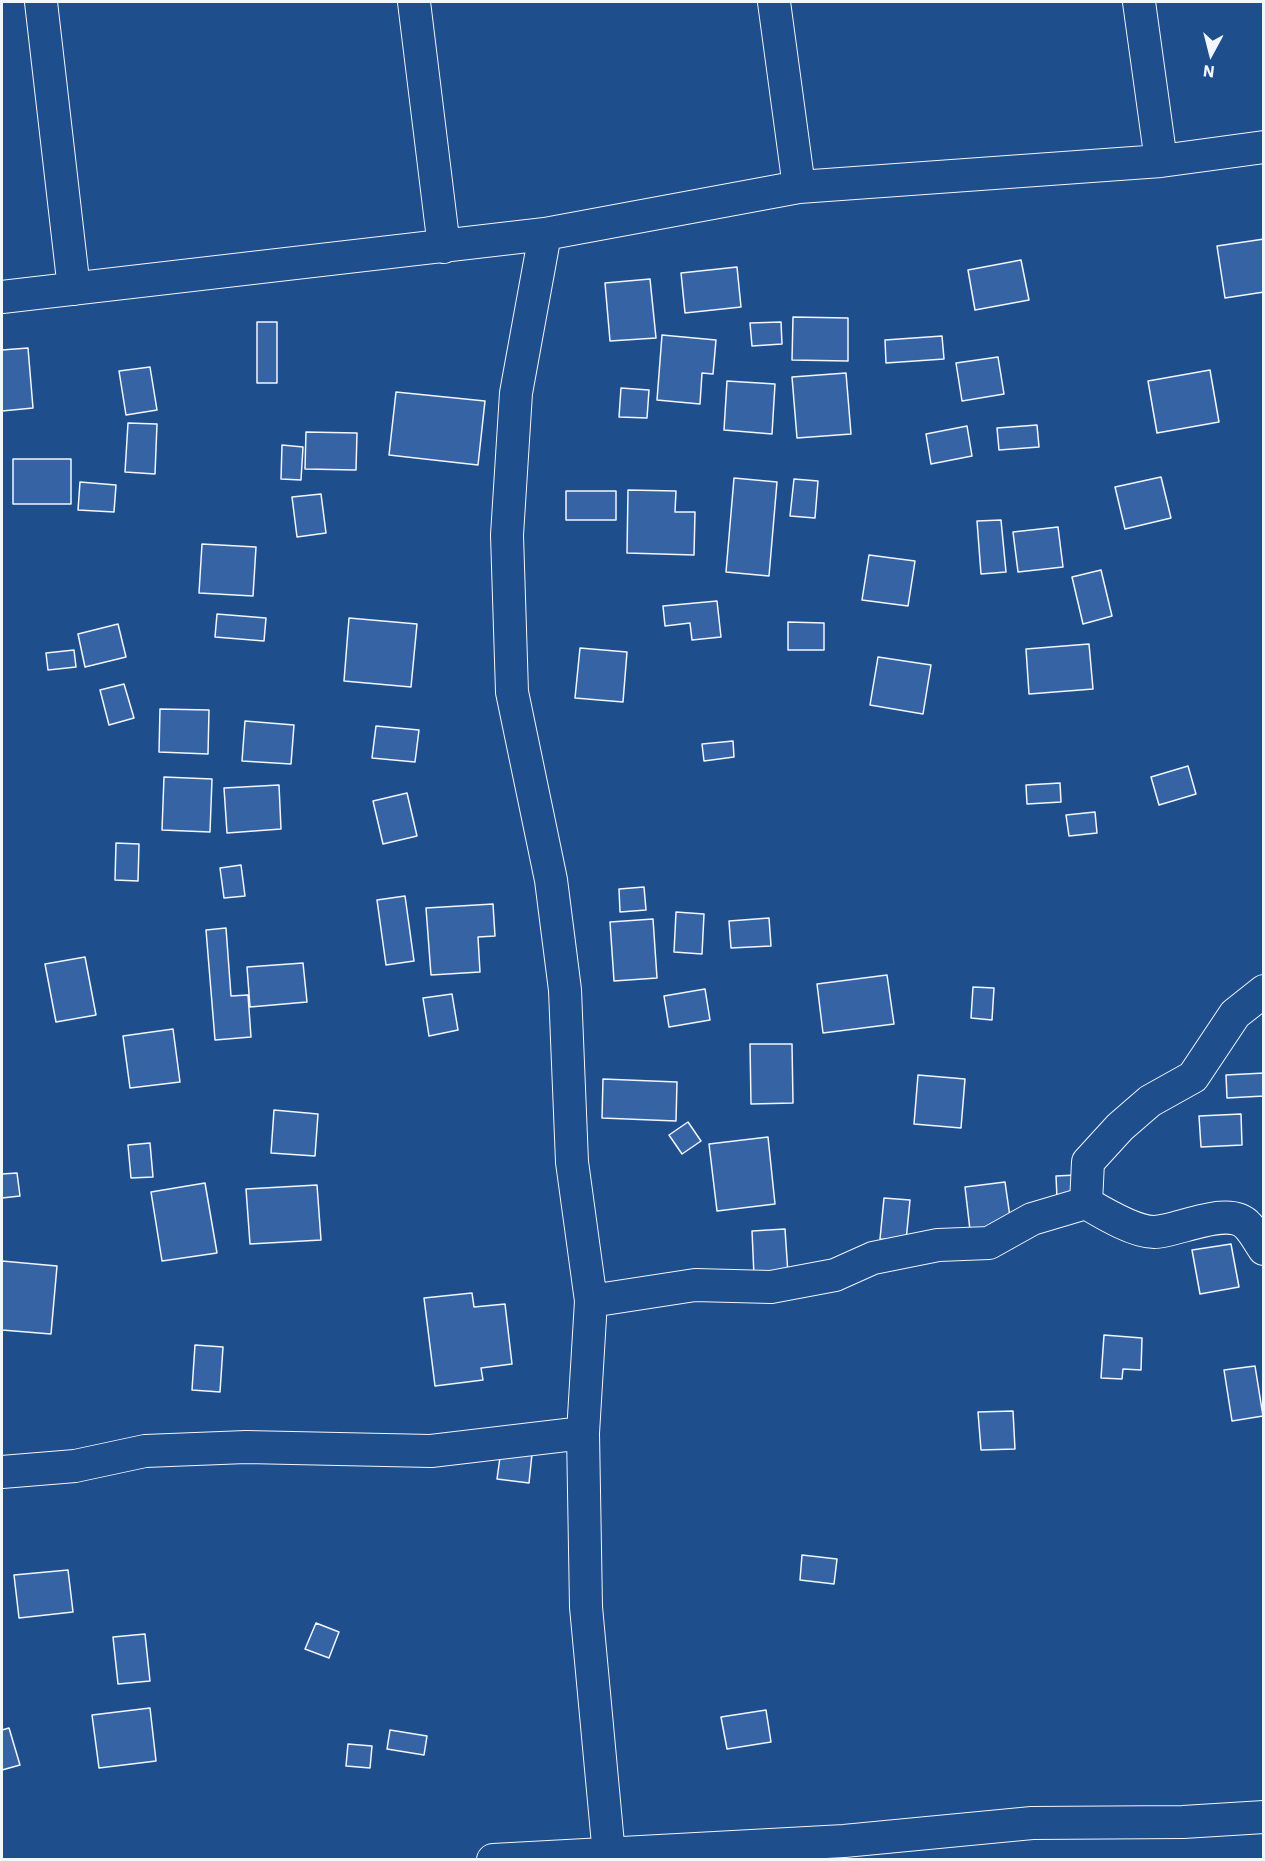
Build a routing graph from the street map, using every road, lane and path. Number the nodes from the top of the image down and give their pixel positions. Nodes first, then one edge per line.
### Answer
1 (41, 2) edge
2 (414, 2) edge
3 (774, 2) edge
4 (1139, 2) edge
5 (1263, 147) edge
6 (1161, 161) junction
7 (799, 187) junction
8 (545, 234) junction
9 (444, 247) junction
10 (74, 289) junction
11 (2, 297) edge
12 (1263, 991) edge
13 (1086, 1203) junction
14 (1263, 1249) edge
15 (591, 1301) junction
16 (583, 1433) junction
17 (2, 1472) edge
18 (1263, 1817) edge
19 (609, 1855) junction
20 (493, 1860) edge

1 - 10 street
2 - 9 street
3 - 7 street
4 - 6 street
5 - 6 street
6 - 7 street
7 - 8 street
8 - 9 street
8 - 15 street
9 - 10 street
10 - 11 street
12 - 13 street
13 - 14 street
13 - 15 street
15 - 16 street
16 - 17 street
16 - 19 street
18 - 19 street
19 - 20 street

